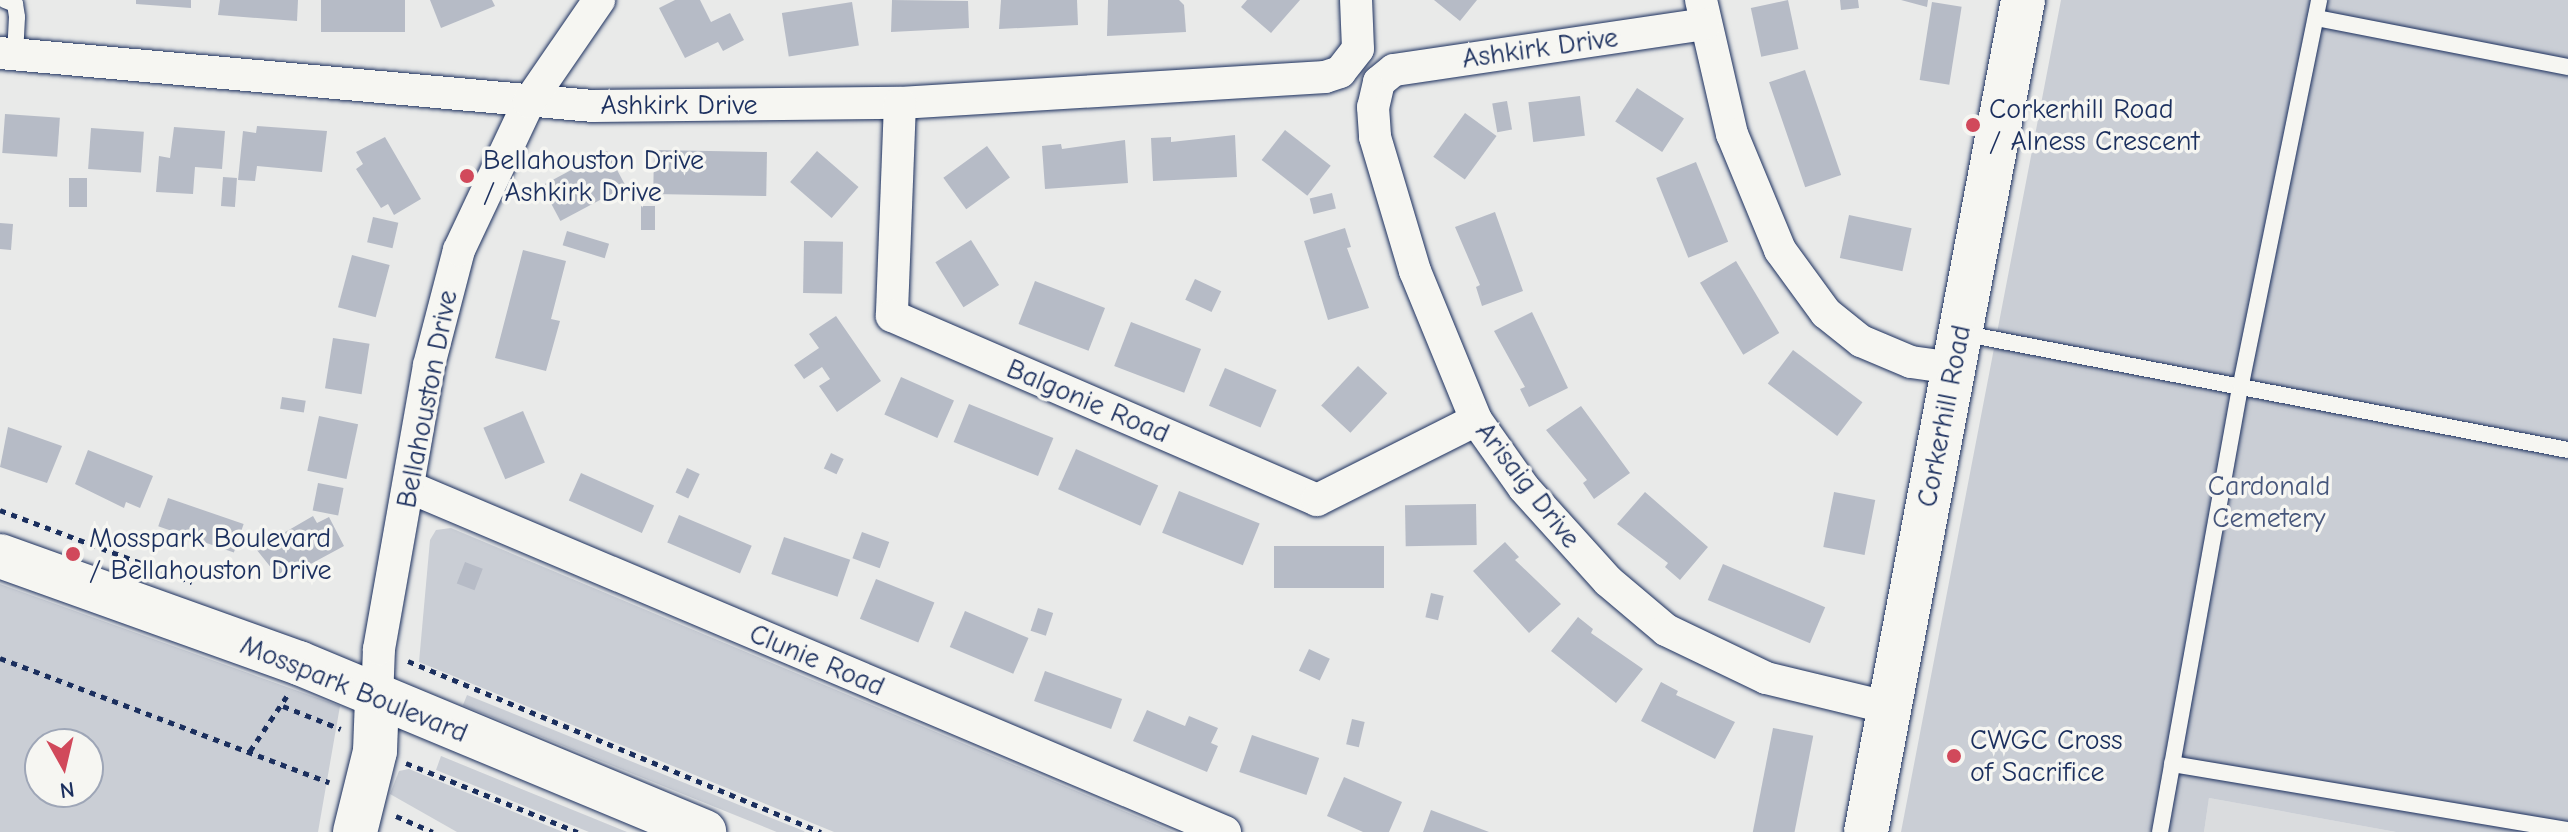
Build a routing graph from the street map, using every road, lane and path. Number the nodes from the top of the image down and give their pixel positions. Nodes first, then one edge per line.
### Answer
1 (5, 0) edge
2 (599, 0) edge
3 (1356, 0) edge
4 (2023, 0) edge
5 (2319, 0) edge
6 (1703, 12) edge
7 (2316, 18) junction
8 (7, 53) edge
9 (1354, 60) junction
10 (2568, 67) edge
11 (1379, 82) junction
12 (529, 102) junction
13 (900, 103) junction
14 (1956, 350) junction
15 (2241, 384) junction
16 (1476, 420) junction
17 (2568, 450) edge
18 (409, 487) junction
19 (0, 510) edge
20 (0, 556) edge
21 (194, 583) dead end
22 (379, 649) junction
23 (0, 658) edge
24 (299, 663) junction
25 (377, 700) junction
26 (1890, 708) junction
27 (351, 741) junction
28 (250, 751) junction
29 (2172, 764) junction
30 (331, 771) dead end
31 (2568, 830) edge
32 (355, 832) edge
33 (578, 832) edge
34 (704, 832) edge
35 (821, 832) edge
36 (1225, 832) edge
37 (1866, 832) edge
38 (2160, 832) edge

1 - 8 lane
2 - 12 street, Bellahouston Drive
3 - 9 street
4 - 14 street, Corkerhill Road
5 - 7 lane
6 - 11 street, Ashkirk Drive
6 - 14 street
7 - 10 lane
7 - 15 lane
8 - 12 street, Ashkirk Drive
9 - 11 street
9 - 13 street, Ashkirk Drive
11 - 16 street, Arisaig Drive
12 - 13 street, Ashkirk Drive
12 - 18 street, Bellahouston Drive
13 - 16 street, Balgonie Road
14 - 15 lane
14 - 26 street, Corkerhill Road
15 - 17 lane
15 - 29 lane
16 - 26 street, Arisaig Drive
18 - 22 street, Bellahouston Drive
18 - 36 street, Clunie Road
19 - 21 path
20 - 24 street, Mosspark Boulevard
22 - 25 street, Bellahouston Drive
22 - 35 path
23 - 28 path
24 - 25 street, Mosspark Boulevard
24 - 28 path
25 - 27 street, Bellahouston Drive
25 - 34 street, Mosspark Boulevard
26 - 37 street, Corkerhill Road
27 - 32 street, Bellahouston Drive
27 - 33 path
28 - 30 path
29 - 31 lane
29 - 38 lane

